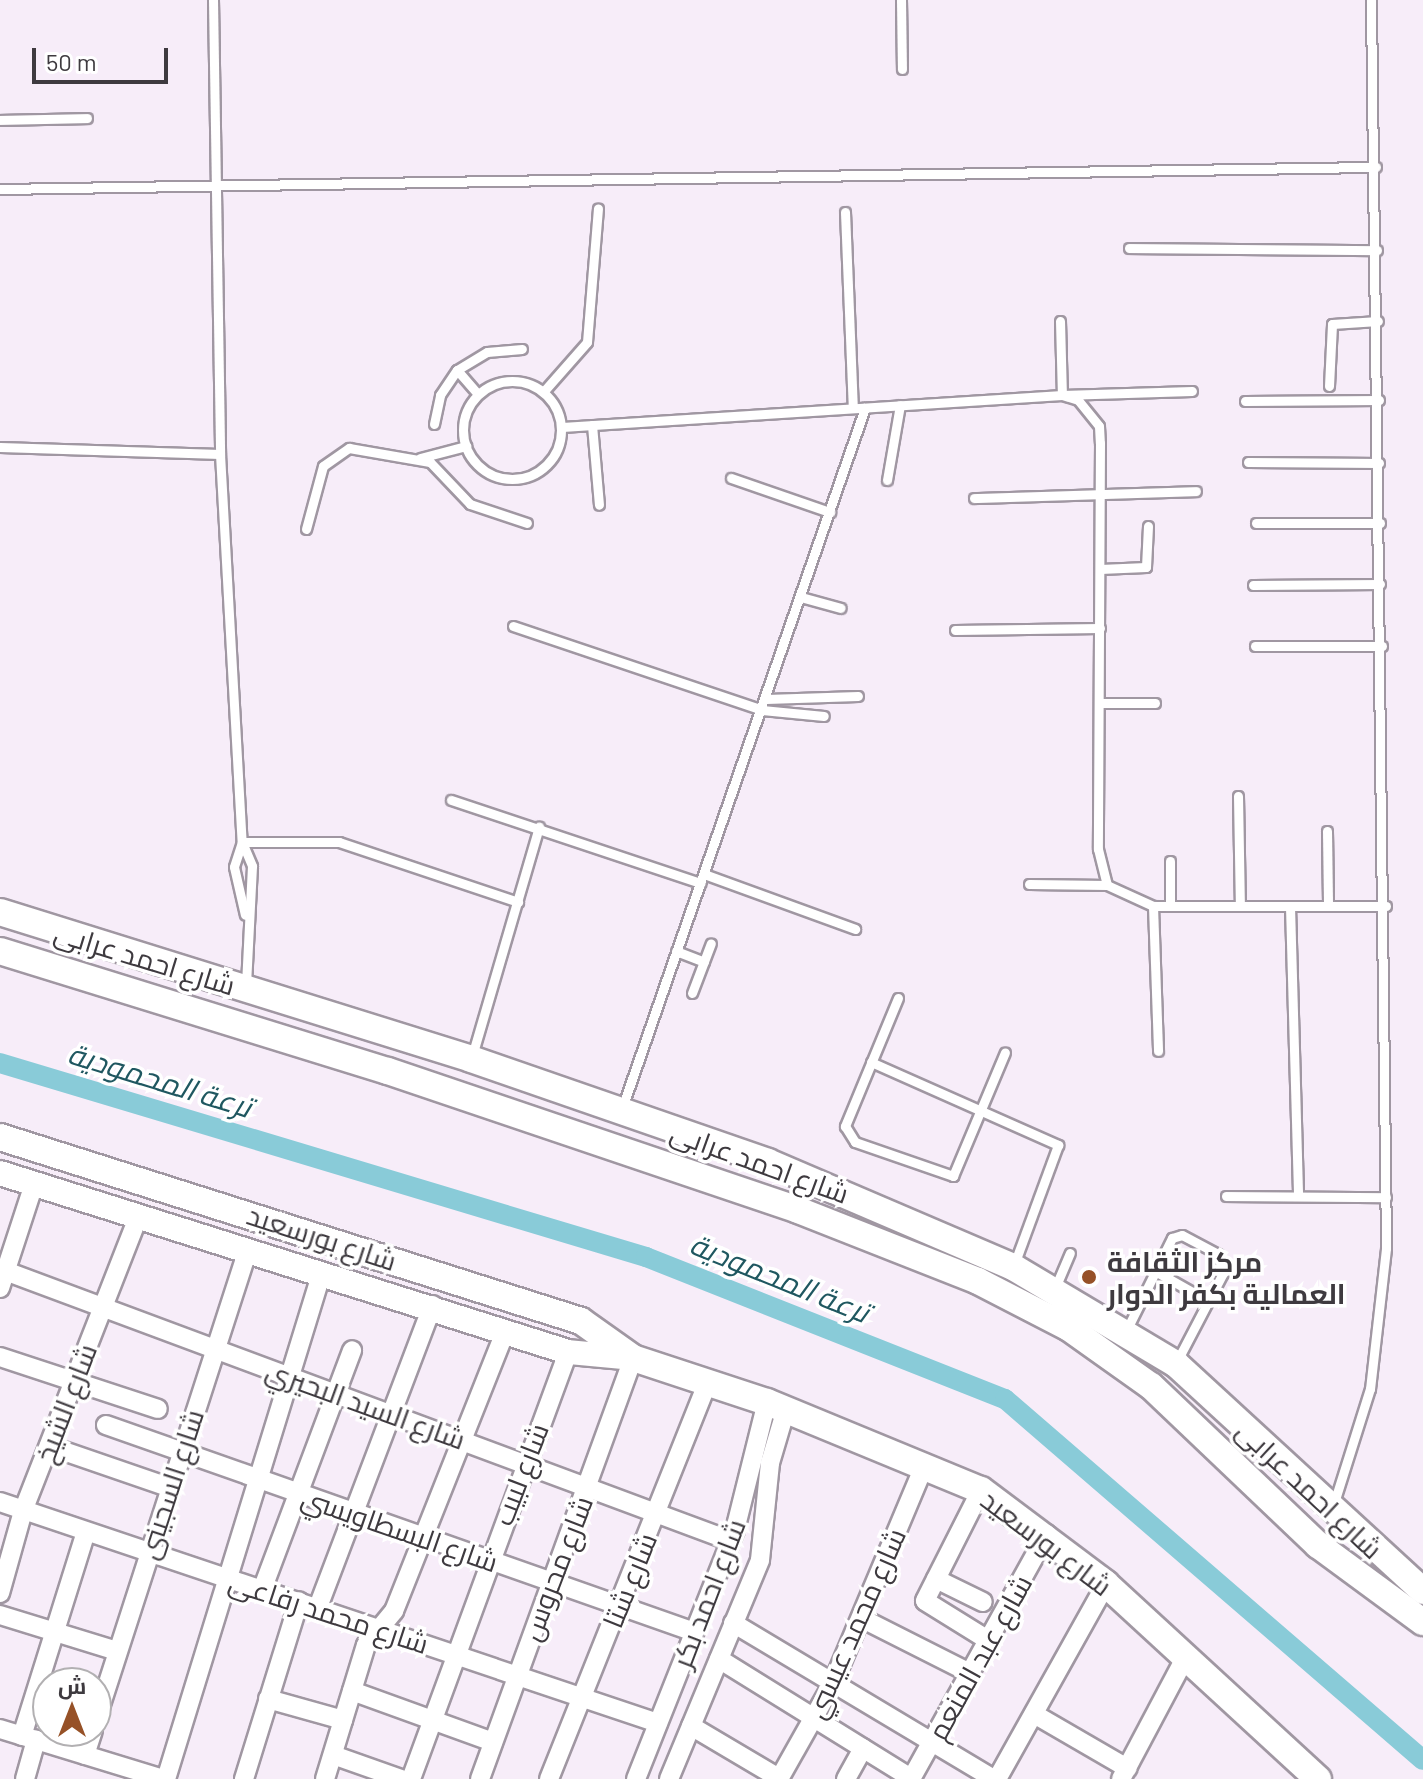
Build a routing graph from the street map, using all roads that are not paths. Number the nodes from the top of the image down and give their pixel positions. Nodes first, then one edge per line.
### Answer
1 (213, 0) edge
2 (901, 0) edge
3 (1371, 0) edge
4 (902, 69) dead end
5 (87, 118) dead end
6 (0, 120) edge
7 (1376, 167) junction
8 (215, 186) junction
9 (0, 189) edge
10 (598, 208) dead end
11 (845, 212) dead end
12 (1129, 248) dead end
13 (1377, 250) junction
14 (1060, 321) dead end
15 (1378, 321) junction
16 (522, 349) dead end
17 (457, 370) junction
18 (1329, 386) dead end
19 (544, 391) junction
20 (1192, 391) dead end
21 (478, 394) junction
22 (1062, 395) junction
23 (1379, 400) junction
24 (1245, 401) dead end
25 (900, 405) junction
26 (853, 408) junction
27 (865, 408) junction
28 (434, 424) dead end
29 (592, 425) junction
30 (562, 427) junction
31 (466, 446) junction
32 (0, 447) edge
33 (220, 454) junction
34 (420, 458) junction
35 (1248, 462) dead end
36 (1379, 463) junction
37 (731, 478) dead end
38 (887, 480) dead end
39 (1101, 491) junction
40 (1196, 491) dead end
41 (974, 498) dead end
42 (599, 505) dead end
43 (830, 512) junction
44 (527, 523) dead end
45 (1256, 523) dead end
46 (1380, 523) junction
47 (1148, 526) dead end
48 (306, 529) dead end
49 (1100, 569) junction
50 (1380, 584) junction
51 (1253, 585) dead end
52 (801, 597) junction
53 (841, 608) dead end
54 (513, 626) dead end
55 (1100, 628) junction
56 (955, 630) dead end
57 (1255, 646) dead end
58 (1382, 646) junction
59 (858, 696) dead end
60 (766, 699) junction
61 (1100, 703) junction
62 (1155, 703) dead end
63 (762, 710) junction
64 (824, 716) dead end
65 (1238, 796) dead end
66 (451, 800) dead end
67 (539, 827) junction
68 (1327, 831) dead end
69 (242, 842) junction
70 (1170, 861) dead end
71 (703, 879) junction
72 (1029, 884) dead end
73 (1107, 885) junction
74 (518, 902) junction
75 (1153, 906) junction
76 (1170, 906) junction
77 (1240, 906) junction
78 (1290, 906) junction
79 (1328, 906) junction
80 (1386, 906) junction
81 (0, 912) edge
82 (245, 915) junction
83 (855, 929) dead end
84 (711, 943) dead end
85 (0, 951) edge
86 (676, 951) junction
87 (704, 962) junction
88 (246, 989) junction
89 (692, 993) dead end
90 (898, 998) dead end
91 (1158, 1051) dead end
92 (1005, 1052) dead end
93 (471, 1059) junction
94 (871, 1062) junction
95 (983, 1110) junction
96 (621, 1112) junction
97 (0, 1137) edge
98 (0, 1173) edge
99 (34, 1184) junction
100 (1226, 1196) dead end
101 (1298, 1196) junction
102 (1386, 1197) junction
103 (138, 1217) junction
104 (248, 1249) junction
105 (1070, 1253) dead end
106 (1013, 1267) junction
107 (1155, 1271) junction
108 (322, 1272) junction
109 (2, 1276) edge
110 (1055, 1288) junction
111 (1208, 1301) junction
112 (433, 1305) junction
113 (103, 1307) junction
114 (506, 1330) junction
115 (1126, 1331) junction
116 (214, 1348) junction
117 (352, 1350) dead end
118 (568, 1352) junction
119 (0, 1357) edge
120 (633, 1358) junction
121 (1176, 1364) junction
122 (289, 1376) junction
123 (74, 1380) junction
124 (708, 1381) junction
125 (335, 1394) junction
126 (776, 1406) junction
127 (158, 1409) dead end
128 (392, 1413) junction
129 (106, 1425) dead end
130 (461, 1439) junction
131 (49, 1446) junction
132 (180, 1451) junction
133 (523, 1464) junction
134 (925, 1464) junction
135 (257, 1478) junction
136 (168, 1487) junction
137 (586, 1487) junction
138 (981, 1490) junction
139 (298, 1493) junction
140 (0, 1502) edge
141 (741, 1506) junction
142 (765, 1510) junction
143 (23, 1511) junction
144 (354, 1511) junction
145 (1331, 1512) junction
146 (656, 1513) junction
147 (86, 1532) junction
148 (764, 1534) junction
149 (1047, 1534) junction
150 (733, 1535) junction
151 (424, 1536) junction
152 (147, 1552) junction
153 (488, 1559) junction
154 (225, 1578) junction
155 (936, 1579) junction
156 (551, 1582) junction
157 (1106, 1584) junction
158 (1393, 1584) junction
159 (262, 1590) junction
160 (1423, 1591) edge
161 (0, 1593) edge
162 (299, 1601) junction
163 (983, 1602) dead end
164 (619, 1606) junction
165 (318, 1607) junction
166 (0, 1615) edge
167 (861, 1618) junction
168 (1423, 1622) edge
169 (733, 1623) junction
170 (382, 1629) junction
171 (55, 1632) junction
172 (694, 1632) junction
173 (988, 1640) junction
174 (117, 1651) junction
175 (454, 1653) junction
176 (1185, 1658) junction
177 (719, 1659) junction
178 (112, 1667) edge
179 (970, 1673) junction
180 (516, 1675) junction
181 (833, 1683) junction
182 (352, 1691) junction
183 (582, 1697) junction
184 (268, 1699) junction
185 (1034, 1714) junction
186 (814, 1717) junction
187 (433, 1718) junction
188 (343, 1720) junction
189 (658, 1723) junction
190 (691, 1726) junction
191 (0, 1729) edge
192 (29, 1738) junction
193 (493, 1742) junction
194 (931, 1742) junction
195 (88, 1747) edge
196 (863, 1748) junction
197 (85, 1755) junction
198 (333, 1755) junction
199 (101, 1770) edge
200 (1124, 1774) edge
201 (783, 1777) edge
202 (911, 1778) edge
203 (25, 1779) edge
204 (165, 1779) edge
205 (244, 1779) edge
206 (325, 1779) edge
207 (401, 1779) edge
208 (411, 1779) edge
209 (480, 1779) edge
210 (549, 1779) edge
211 (636, 1779) edge
212 (669, 1779) edge
213 (846, 1779) edge
214 (996, 1779) edge
215 (1318, 1779) edge

1 - 8 lane
2 - 4 lane
3 - 7 lane
5 - 6 lane
7 - 8 lane
7 - 13 lane
8 - 9 lane
8 - 33 lane
10 - 19 lane
11 - 26 lane
12 - 13 lane
13 - 15 lane
14 - 22 lane
15 - 18 lane
15 - 23 lane
16 - 17 lane
17 - 21 lane
17 - 28 lane
19 - 21 lane
19 - 30 lane
20 - 22 lane
21 - 31 lane
22 - 25 lane
22 - 39 lane
23 - 24 lane
23 - 36 lane
25 - 27 lane
25 - 38 lane
26 - 27 lane
26 - 29 lane
27 - 43 lane
29 - 30 lane
29 - 42 lane
30 - 31 lane
31 - 34 lane
32 - 33 lane
33 - 69 lane
34 - 44 lane
34 - 48 lane
35 - 36 lane
36 - 46 lane
37 - 43 lane
39 - 40 lane
39 - 41 lane
39 - 49 lane
43 - 52 lane
45 - 46 lane
46 - 50 lane
47 - 49 lane
49 - 55 lane
50 - 51 lane
50 - 58 lane
52 - 53 lane
52 - 60 lane
54 - 63 lane
55 - 56 lane
55 - 61 lane
57 - 58 lane
58 - 80 lane
59 - 60 lane
60 - 63 lane
61 - 62 lane
61 - 73 lane
63 - 64 lane
63 - 71 lane
65 - 77 lane
66 - 67 lane
67 - 71 lane
67 - 74 lane
68 - 79 lane
69 - 74 lane
69 - 82 lane
69 - 82 lane
70 - 76 lane
71 - 83 lane
71 - 86 lane
72 - 73 lane
73 - 75 lane
74 - 93 lane
75 - 76 lane
75 - 91 lane
76 - 77 lane
77 - 78 lane
78 - 79 lane
78 - 101 lane
79 - 80 lane
80 - 102 lane
81 - 88 main road, شارع احمد عرابى
82 - 88 lane
84 - 87 lane
85 - 158 main road, شارع احمد عرابى
86 - 87 lane
86 - 96 lane
87 - 89 lane
88 - 93 main road, شارع احمد عرابى
90 - 94 lane
92 - 95 lane
93 - 96 main road, شارع احمد عرابى
94 - 95 lane
94 - 95 lane
95 - 106 lane
96 - 106 main road, شارع احمد عرابى
97 - 120 main road, شارع بورسعيد
98 - 99 street, شارع بورسعيد
99 - 103 street, شارع بورسعيد
99 - 109 street
100 - 101 lane
101 - 102 lane
102 - 145 lane
103 - 104 street, شارع بورسعيد
103 - 113 street, شارع الشيخ
104 - 108 street, شارع بورسعيد
104 - 116 street, شارع السجينى
105 - 110 lane
106 - 110 main road, شارع احمد عرابى
107 - 111 lane
107 - 111 lane
107 - 115 lane
108 - 112 street, شارع بورسعيد
108 - 122 street
109 - 113 street, شارع السيد البحيري
110 - 115 main road, شارع احمد عرابى
111 - 121 lane
112 - 114 street, شارع بورسعيد
112 - 128 street
113 - 116 street, شارع السيد البحيري
113 - 123 street, شارع الشيخ
114 - 118 street, شارع بورسعيد
114 - 130 street
115 - 121 main road, شارع احمد عرابى
116 - 122 street, شارع السيد البحيري
116 - 132 street, شارع السجينى
117 - 125 street
118 - 120 street, شارع بورسعيد
118 - 133 street, شارع لبيب
119 - 123 street
120 - 124 main road, شارع بورسعيد
120 - 137 street, شارع محروس
121 - 145 main road, شارع احمد عرابى
122 - 125 street, شارع السيد البحيري
122 - 135 street
123 - 127 street
123 - 131 street, شارع الشيخ
124 - 126 main road, شارع بورسعيد
124 - 146 street, شارع شتا
125 - 128 street, شارع السيد البحيري
125 - 139 street
126 - 134 main road, شارع بورسعيد
126 - 141 street, شارع احمد بكر
126 - 142 street, شارع احمد بكر
128 - 130 street, شارع السيد البحيري
128 - 144 street
129 - 132 street, شارع البسطاويسي
130 - 133 street, شارع السيد البحيري
130 - 151 street
131 - 136 street
131 - 143 street, شارع الشيخ
132 - 135 street, شارع البسطاويسي
132 - 136 street, شارع السجينى
133 - 137 street, شارع السيد البحيري
133 - 153 street, شارع لبيب
134 - 138 main road, شارع بورسعيد
134 - 167 street, شارع محمد عيسي
135 - 139 street, شارع البسطاويسي
135 - 154 street
136 - 152 street, شارع السجينى
137 - 146 street, شارع السيد البحيري
137 - 156 street, شارع محروس
138 - 149 main road, شارع بورسعيد
138 - 155 street
139 - 144 street, شارع البسطاويسي
139 - 159 street
140 - 143 street, شارع محمد رفاعى
141 - 142 street
141 - 150 street, شارع احمد بكر
142 - 148 street, شارع احمد بكر
143 - 147 street, شارع محمد رفاعى
143 - 161 street, شارع الشيخ
144 - 151 street, شارع البسطاويسي
144 - 165 street
145 - 158 main road, شارع احمد عرابى
146 - 150 street, شارع السيد البحيري
146 - 164 street, شارع شتا
147 - 152 street, شارع محمد رفاعى
147 - 171 street
148 - 150 street, شارع السيد البحيري
148 - 169 street, شارع احمد بكر
149 - 157 main road, شارع بورسعيد
149 - 173 street, شارع عبد المنعم
150 - 172 street, شارع احمد بكر
151 - 153 street, شارع البسطاويسي
151 - 170 street
152 - 154 street, شارع محمد رفاعى
152 - 174 street, شارع السجينى
153 - 156 street, شارع البسطاويسي
153 - 175 street, شارع لبيب
154 - 159 street, شارع محمد رفاعى
154 - 204 street
155 - 163 street
155 - 173 street
156 - 164 street, شارع البسطاويسي
156 - 180 street, شارع محروس
157 - 176 main road, شارع بورسعيد
157 - 185 street
158 - 160 main road, شارع احمد عرابى
158 - 168 main road, شارع احمد عرابى
159 - 162 street, شارع محمد رفاعى
162 - 165 street, شارع محمد رفاعى
162 - 184 street
164 - 172 street, شارع البسطاويسي
164 - 183 street, شارع شتا
165 - 170 street, شارع محمد رفاعى
166 - 171 street
167 - 179 street
167 - 181 street, شارع محمد عيسي
169 - 177 street, شارع احمد بكر
169 - 181 street
170 - 175 street, شارع محمد رفاعى
170 - 182 street
171 - 174 street
171 - 192 street
172 - 189 street, شارع احمد بكر
173 - 179 street, شارع عبد المنعم
174 - 178 street, شارع السجينى
175 - 180 street, شارع محمد رفاعى
175 - 187 street, شارع لبيب
176 - 200 street
176 - 215 main road, شارع بورسعيد
177 - 186 street
177 - 190 street, شارع احمد بكر
179 - 194 street, شارع عبد المنعم
180 - 183 street, شارع محمد رفاعى
180 - 193 street, شارع محروس
181 - 186 street, شارع محمد عيسي
181 - 194 street
182 - 187 street
182 - 188 street
183 - 189 street, شارع محمد رفاعى
183 - 210 street, شارع شتا
184 - 188 street
184 - 205 street
185 - 200 street
185 - 214 street
186 - 196 street
186 - 201 street, شارع محمد عيسي
187 - 193 street
187 - 208 street, شارع لبيب
188 - 198 street
189 - 211 street, شارع احمد بكر
190 - 201 street
190 - 212 street, شارع احمد بكر
191 - 192 street
192 - 197 street
192 - 203 street
193 - 209 street, شارع محروس
194 - 202 street, شارع عبد المنعم
194 - 214 street
195 - 197 street
196 - 202 street
196 - 213 street
197 - 199 street
198 - 206 street
198 - 207 street
199 - 204 street

